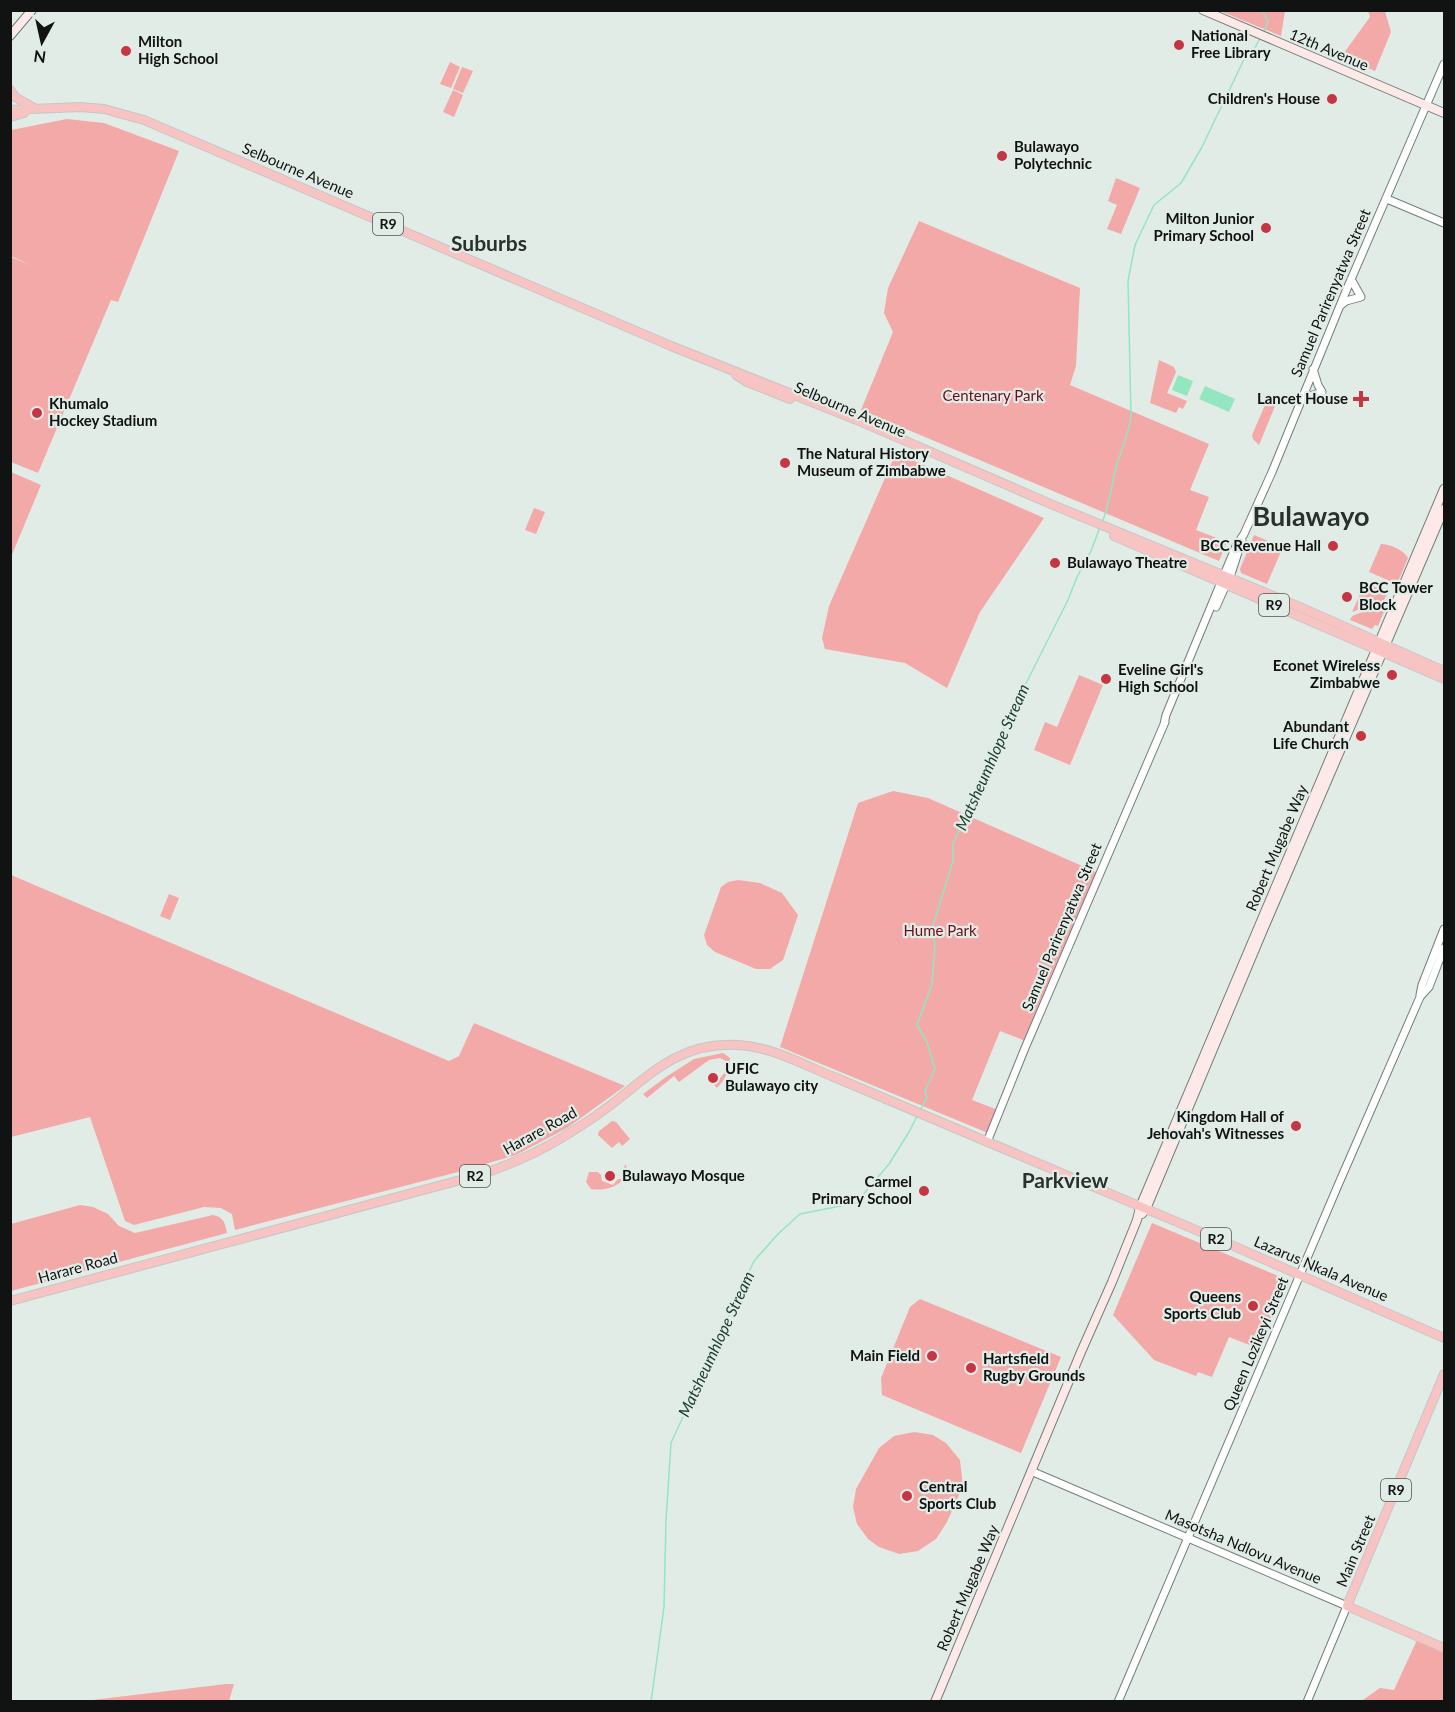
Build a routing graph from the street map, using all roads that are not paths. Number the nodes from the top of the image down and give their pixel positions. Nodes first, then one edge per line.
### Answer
1 (32, 10) edge
2 (1203, 10) edge
3 (10, 36) edge
4 (1444, 63) edge
5 (10, 90) edge
6 (1427, 105) junction
7 (36, 109) junction
8 (10, 110) edge
9 (1444, 113) edge
10 (10, 117) edge
11 (1387, 199) junction
12 (1444, 223) edge
13 (1351, 279) junction
14 (1339, 307) junction
15 (1313, 369) junction
16 (1301, 399) junction
17 (1444, 489) edge
18 (1444, 509) edge
19 (1226, 580) junction
20 (1381, 647) junction
21 (1444, 671) edge
22 (1444, 680) edge
23 (1444, 929) edge
24 (1444, 948) edge
25 (1420, 997) junction
26 (987, 1142) junction
27 (1143, 1208) junction
28 (1300, 1275) junction
29 (10, 1301) edge
30 (1444, 1338) edge
31 (1444, 1374) edge
32 (1031, 1471) junction
33 (1189, 1538) junction
34 (1347, 1606) junction
35 (1444, 1648) edge
36 (934, 1701) edge
37 (1118, 1701) edge
38 (1306, 1701) edge

1 - 3 main road
2 - 6 main road, 12th Avenue
4 - 6 street, Samuel Parirenyatwa Street
5 - 7 highway
6 - 9 main road, 12th Avenue
6 - 11 street, Samuel Parirenyatwa Street
7 - 8 highway, Selbourne Avenue / R9
7 - 10 highway
7 - 19 highway, Selbourne Avenue / R9
11 - 12 street
11 - 13 street, Samuel Parirenyatwa Street
13 - 14 street, Samuel Parirenyatwa Street
13 - 14 street
14 - 15 street, Samuel Parirenyatwa Street
15 - 16 street, Samuel Parirenyatwa Street
15 - 16 street
16 - 19 street, Samuel Parirenyatwa Street
17 - 20 main road, Robert Mugabe Way
18 - 20 main road, Robert Mugabe Way
19 - 20 highway, R9
19 - 26 street, Samuel Parirenyatwa Street
20 - 21 highway, R9
20 - 22 highway, R9
20 - 27 main road, Robert Mugabe Way
23 - 25 street
24 - 25 street
25 - 28 street, Queen Lozikeyi Street
26 - 27 highway, Lazarus Nkala Avenue / R2
26 - 29 highway, Harare Road / R2
27 - 28 highway, Lazarus Nkala Avenue / R2
27 - 32 main road, Robert Mugabe Way
28 - 30 highway, Lazarus Nkala Avenue / R2
28 - 33 street, Queen Lozikeyi Street
31 - 34 highway, Main Street / R9
32 - 33 street, Masotsha Ndlovu Avenue
32 - 36 main road, Robert Mugabe Way
33 - 34 street, Masotsha Ndlovu Avenue
33 - 37 street, Queen Lozikeyi Street
34 - 35 highway, Masotsha Ndlovu Avenue
34 - 38 street

